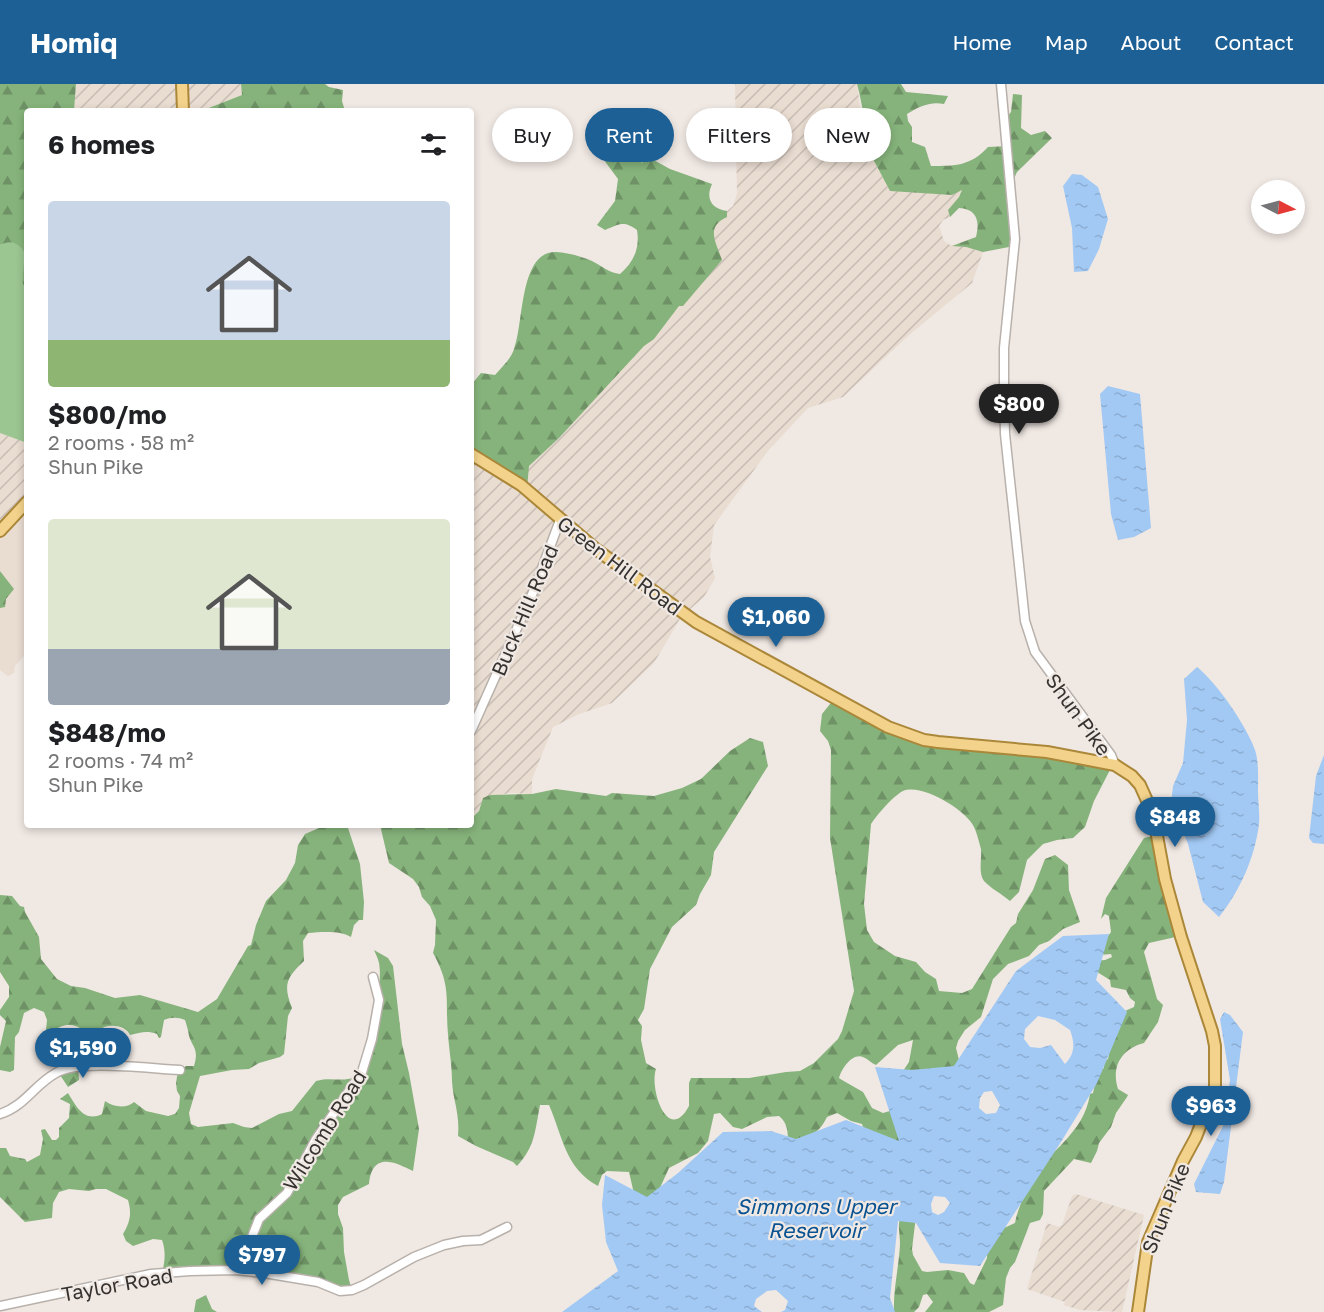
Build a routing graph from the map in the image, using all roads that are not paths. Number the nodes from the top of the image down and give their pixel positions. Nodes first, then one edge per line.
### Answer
1 (182, 84) edge
2 (1001, 84) edge
3 (183, 108) edge
4 (474, 456) edge
5 (24, 505) edge
6 (560, 520) junction
7 (0, 531) edge
8 (474, 724) edge
9 (1115, 765) junction
10 (373, 977) dead end
11 (180, 1070) dead end
12 (0, 1113) edge
13 (507, 1227) dead end
14 (238, 1270) junction
15 (0, 1306) edge
16 (1138, 1312) edge

1 - 3 main road
2 - 9 street, Shun Pike
4 - 6 main road, Green Hill Road
5 - 7 main road
6 - 8 street, Buck Hill Road
6 - 9 main road, Green Hill Road
9 - 16 main road, Shun Pike
10 - 14 street, Wilcomb Road
11 - 12 street
13 - 14 street, Taylor Road
14 - 15 street, Taylor Road

